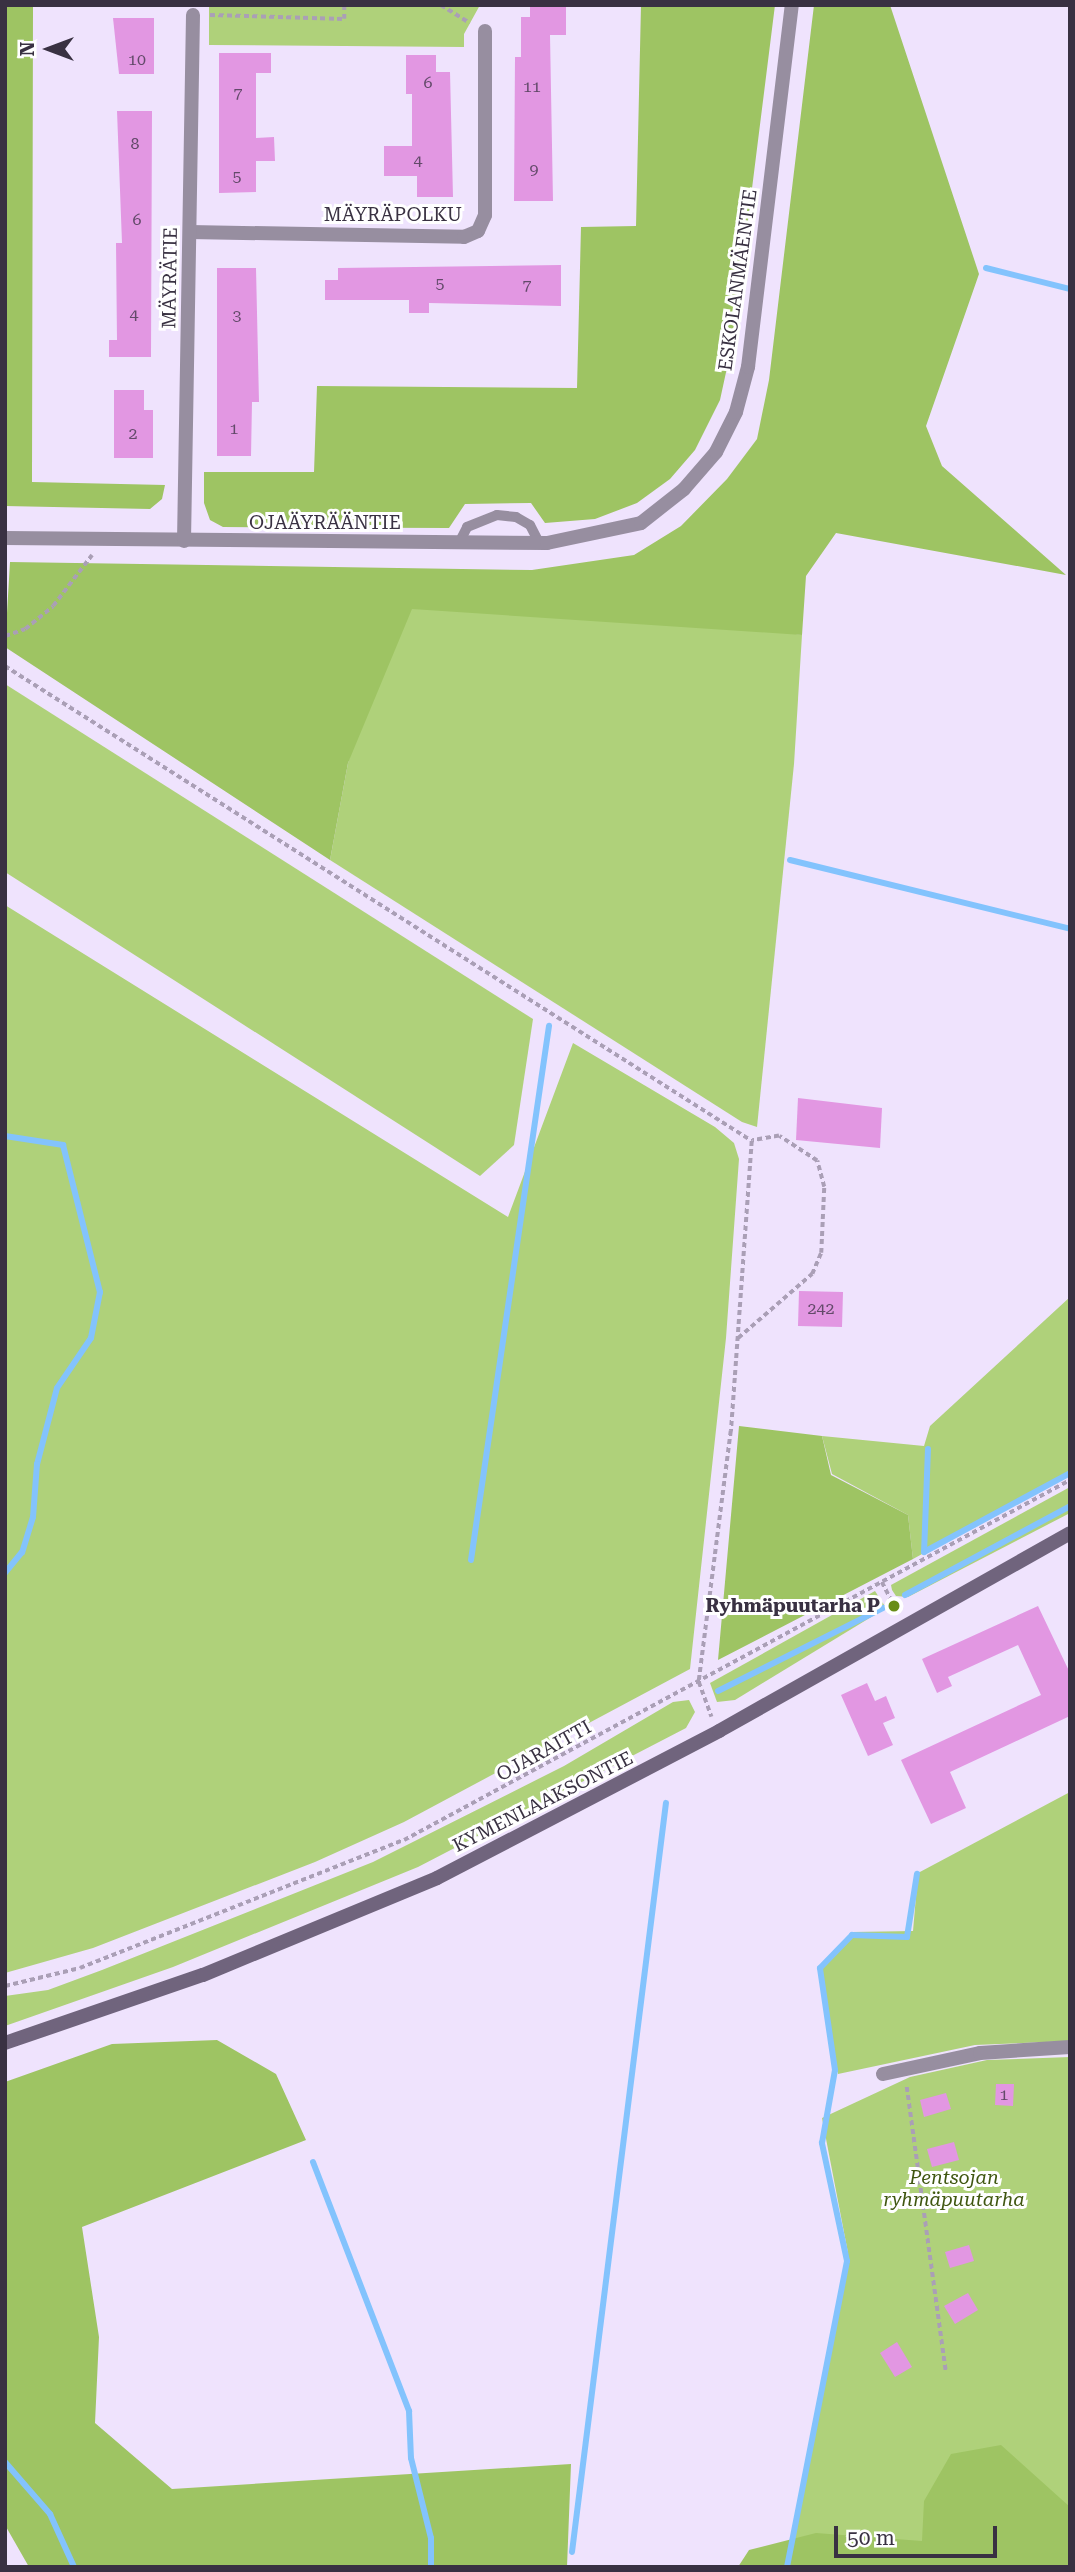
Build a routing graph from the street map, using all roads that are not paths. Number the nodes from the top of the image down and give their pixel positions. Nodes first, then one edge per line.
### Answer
1 (792, 5) edge
2 (193, 15) road end
3 (485, 32) road end
4 (190, 232) junction
5 (641, 523) joint
6 (5, 538) edge
7 (184, 541) junction
8 (459, 543) junction
9 (539, 543) junction
10 (1070, 1533) edge
11 (5, 2043) edge
12 (1070, 2047) edge
13 (883, 2074) dead end

1 - 5 street, ESKOLANMÄENTIE
2 - 4 street, MÄYRÄTIE
3 - 4 street, MÄYRÄPOLKU
4 - 7 street, MÄYRÄTIE
5 - 9 street, OJAÄYRÄÄNTIE
6 - 7 street, OJAÄYRÄÄNTIE
7 - 8 street, OJAÄYRÄÄNTIE
8 - 9 street, OJAÄYRÄÄNTIE
8 - 9 lane
10 - 11 main road, KYMENLAAKSONTIE
12 - 13 street

